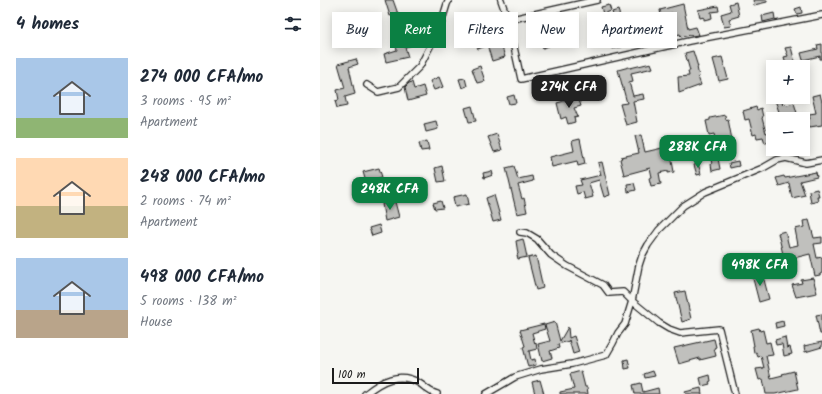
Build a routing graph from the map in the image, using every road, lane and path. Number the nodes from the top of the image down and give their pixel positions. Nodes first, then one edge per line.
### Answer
1 (449, 0) edge
2 (501, 0) edge
3 (597, 0) edge
4 (505, 12) edge
5 (822, 15) edge
6 (518, 18) edge
7 (514, 48) edge
8 (368, 85) dead end
9 (821, 160) edge
10 (822, 168) edge
11 (520, 232) dead end
12 (632, 301) junction
13 (365, 394) edge
14 (437, 394) edge
15 (486, 394) edge
16 (735, 394) edge

1 - 8 street
2 - 4 street
3 - 6 street
5 - 7 street
9 - 10 street
9 - 12 street
11 - 12 street
12 - 15 street
12 - 16 street
13 - 14 street

